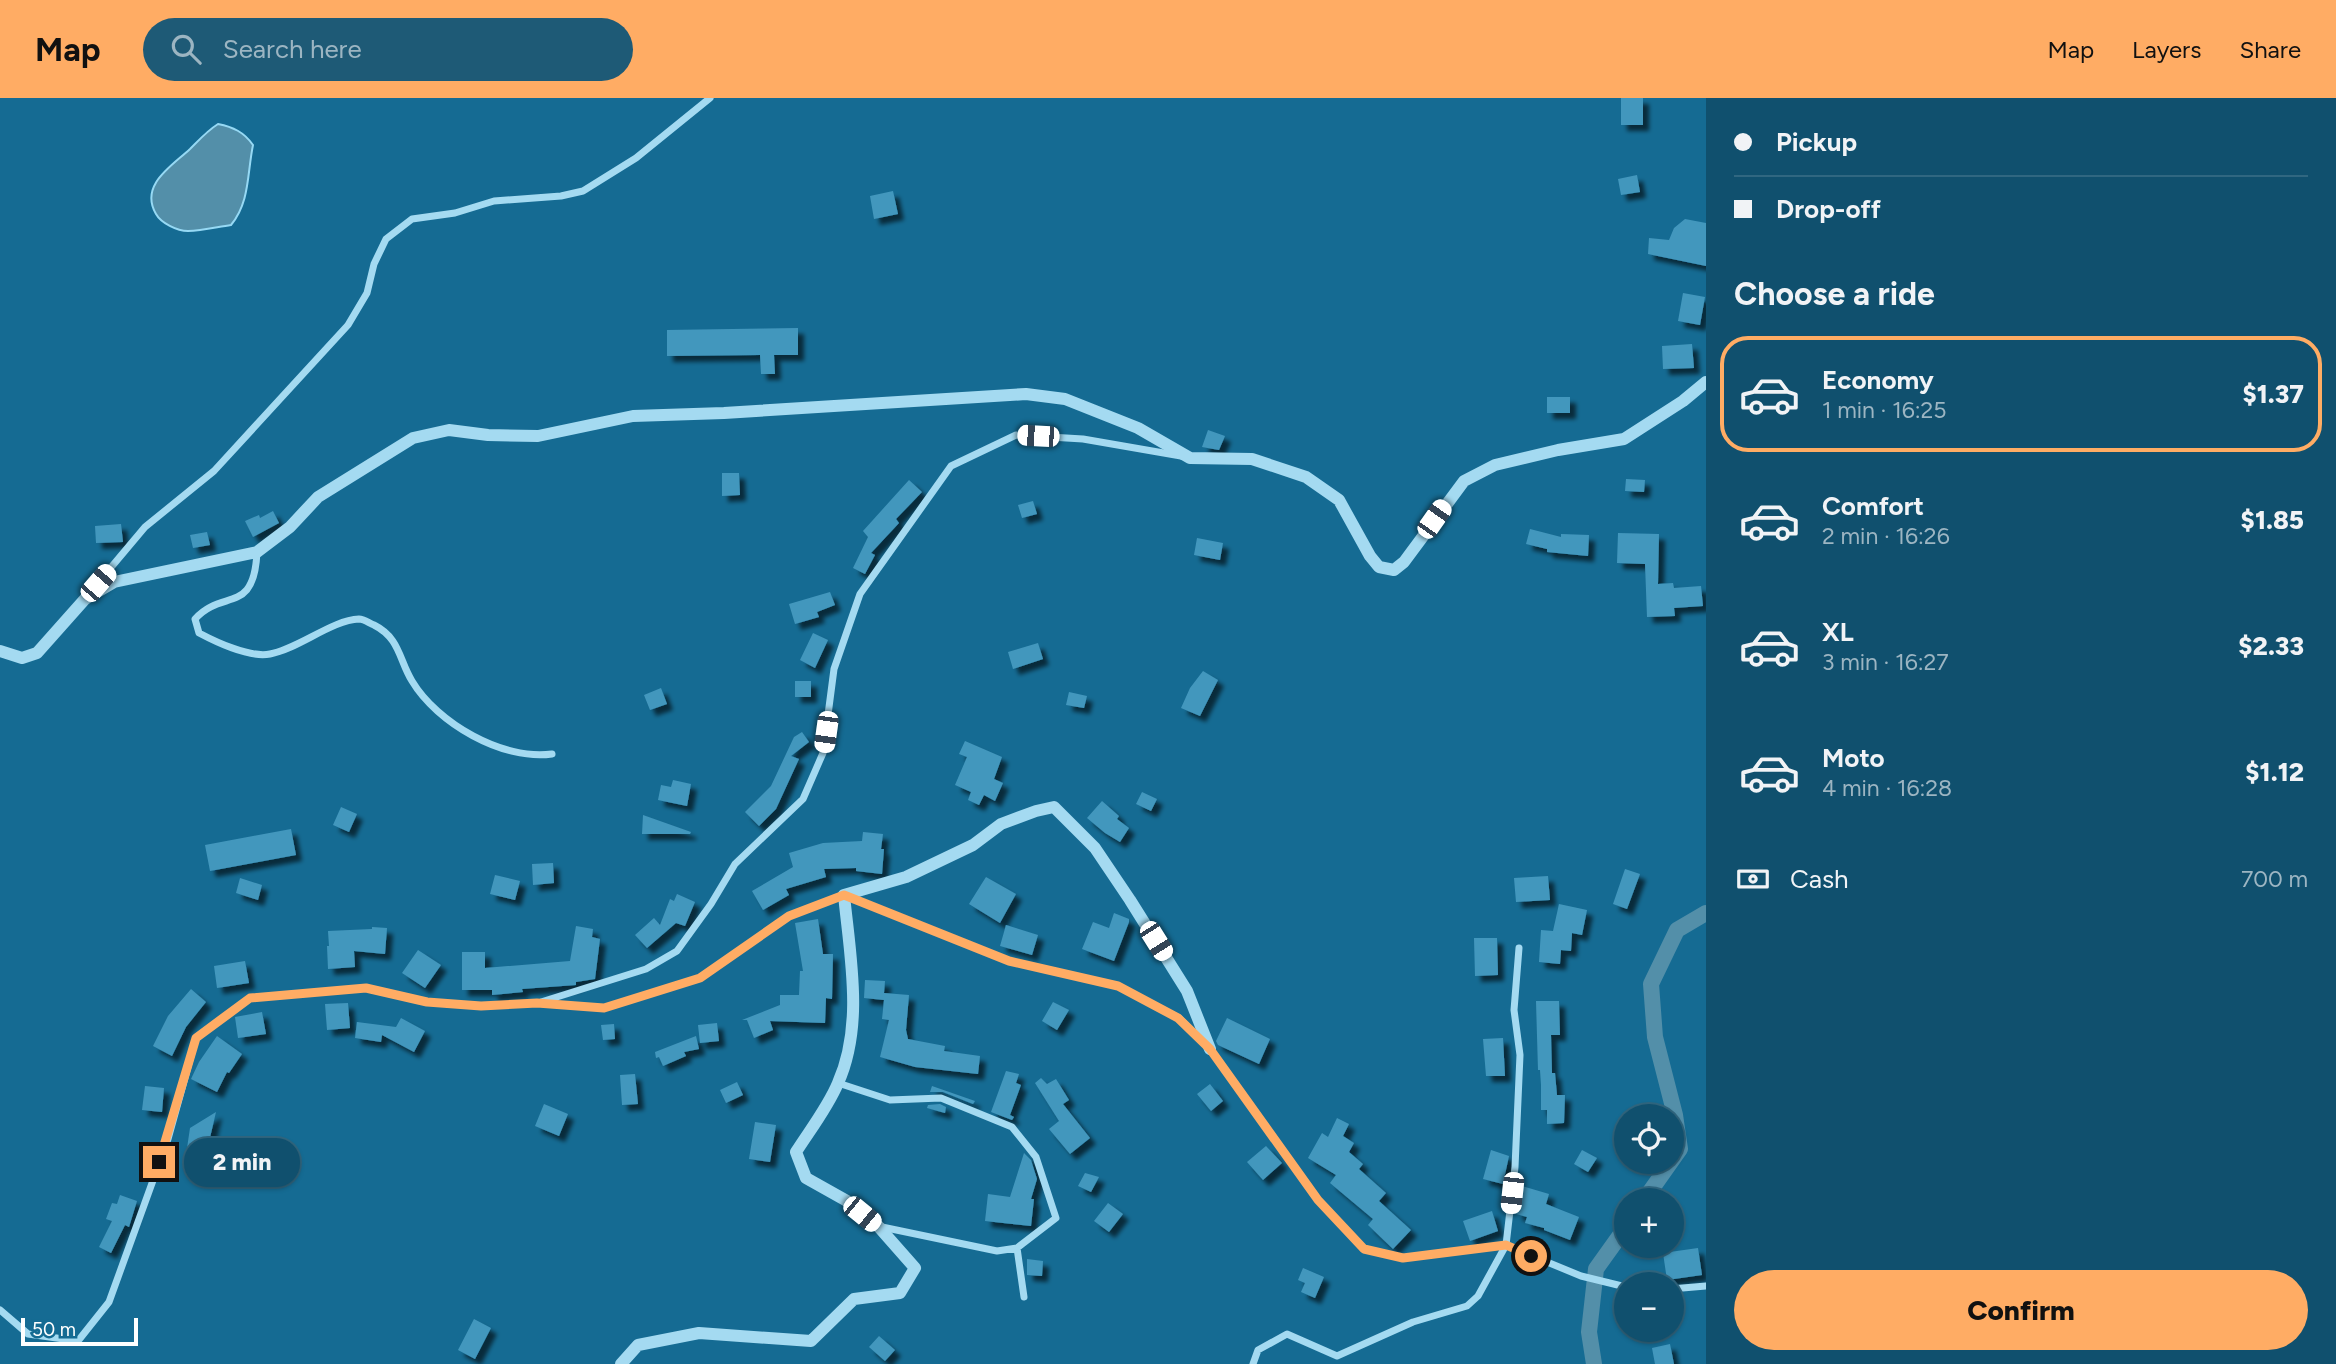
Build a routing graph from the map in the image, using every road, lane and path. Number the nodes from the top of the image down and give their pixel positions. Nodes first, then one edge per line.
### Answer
1 (710, 98) edge
2 (1706, 382) edge
3 (1190, 458) junction
4 (257, 552) junction
5 (85, 599) junction
6 (0, 651) edge
7 (552, 754) dead end
8 (844, 895) junction
9 (1519, 948) dead end
10 (537, 1003) junction
11 (1210, 1049) junction
12 (838, 1083) junction
13 (878, 1226) junction
14 (1506, 1245) junction
15 (1017, 1248) junction
16 (1614, 1285) edge
17 (1706, 1286) edge
18 (1684, 1288) edge
19 (1024, 1297) dead end
20 (0, 1310) edge
21 (621, 1364) edge
22 (1253, 1364) edge

1 - 5 street
2 - 3 street
3 - 4 street
3 - 10 street
4 - 5 street
4 - 7 street
5 - 6 street
8 - 10 street
8 - 11 street
8 - 11 street
8 - 12 street
9 - 14 street
10 - 20 street
11 - 14 street
12 - 13 street
12 - 15 street
13 - 15 street
13 - 21 street
14 - 16 street
14 - 22 street
15 - 19 street
17 - 18 street

